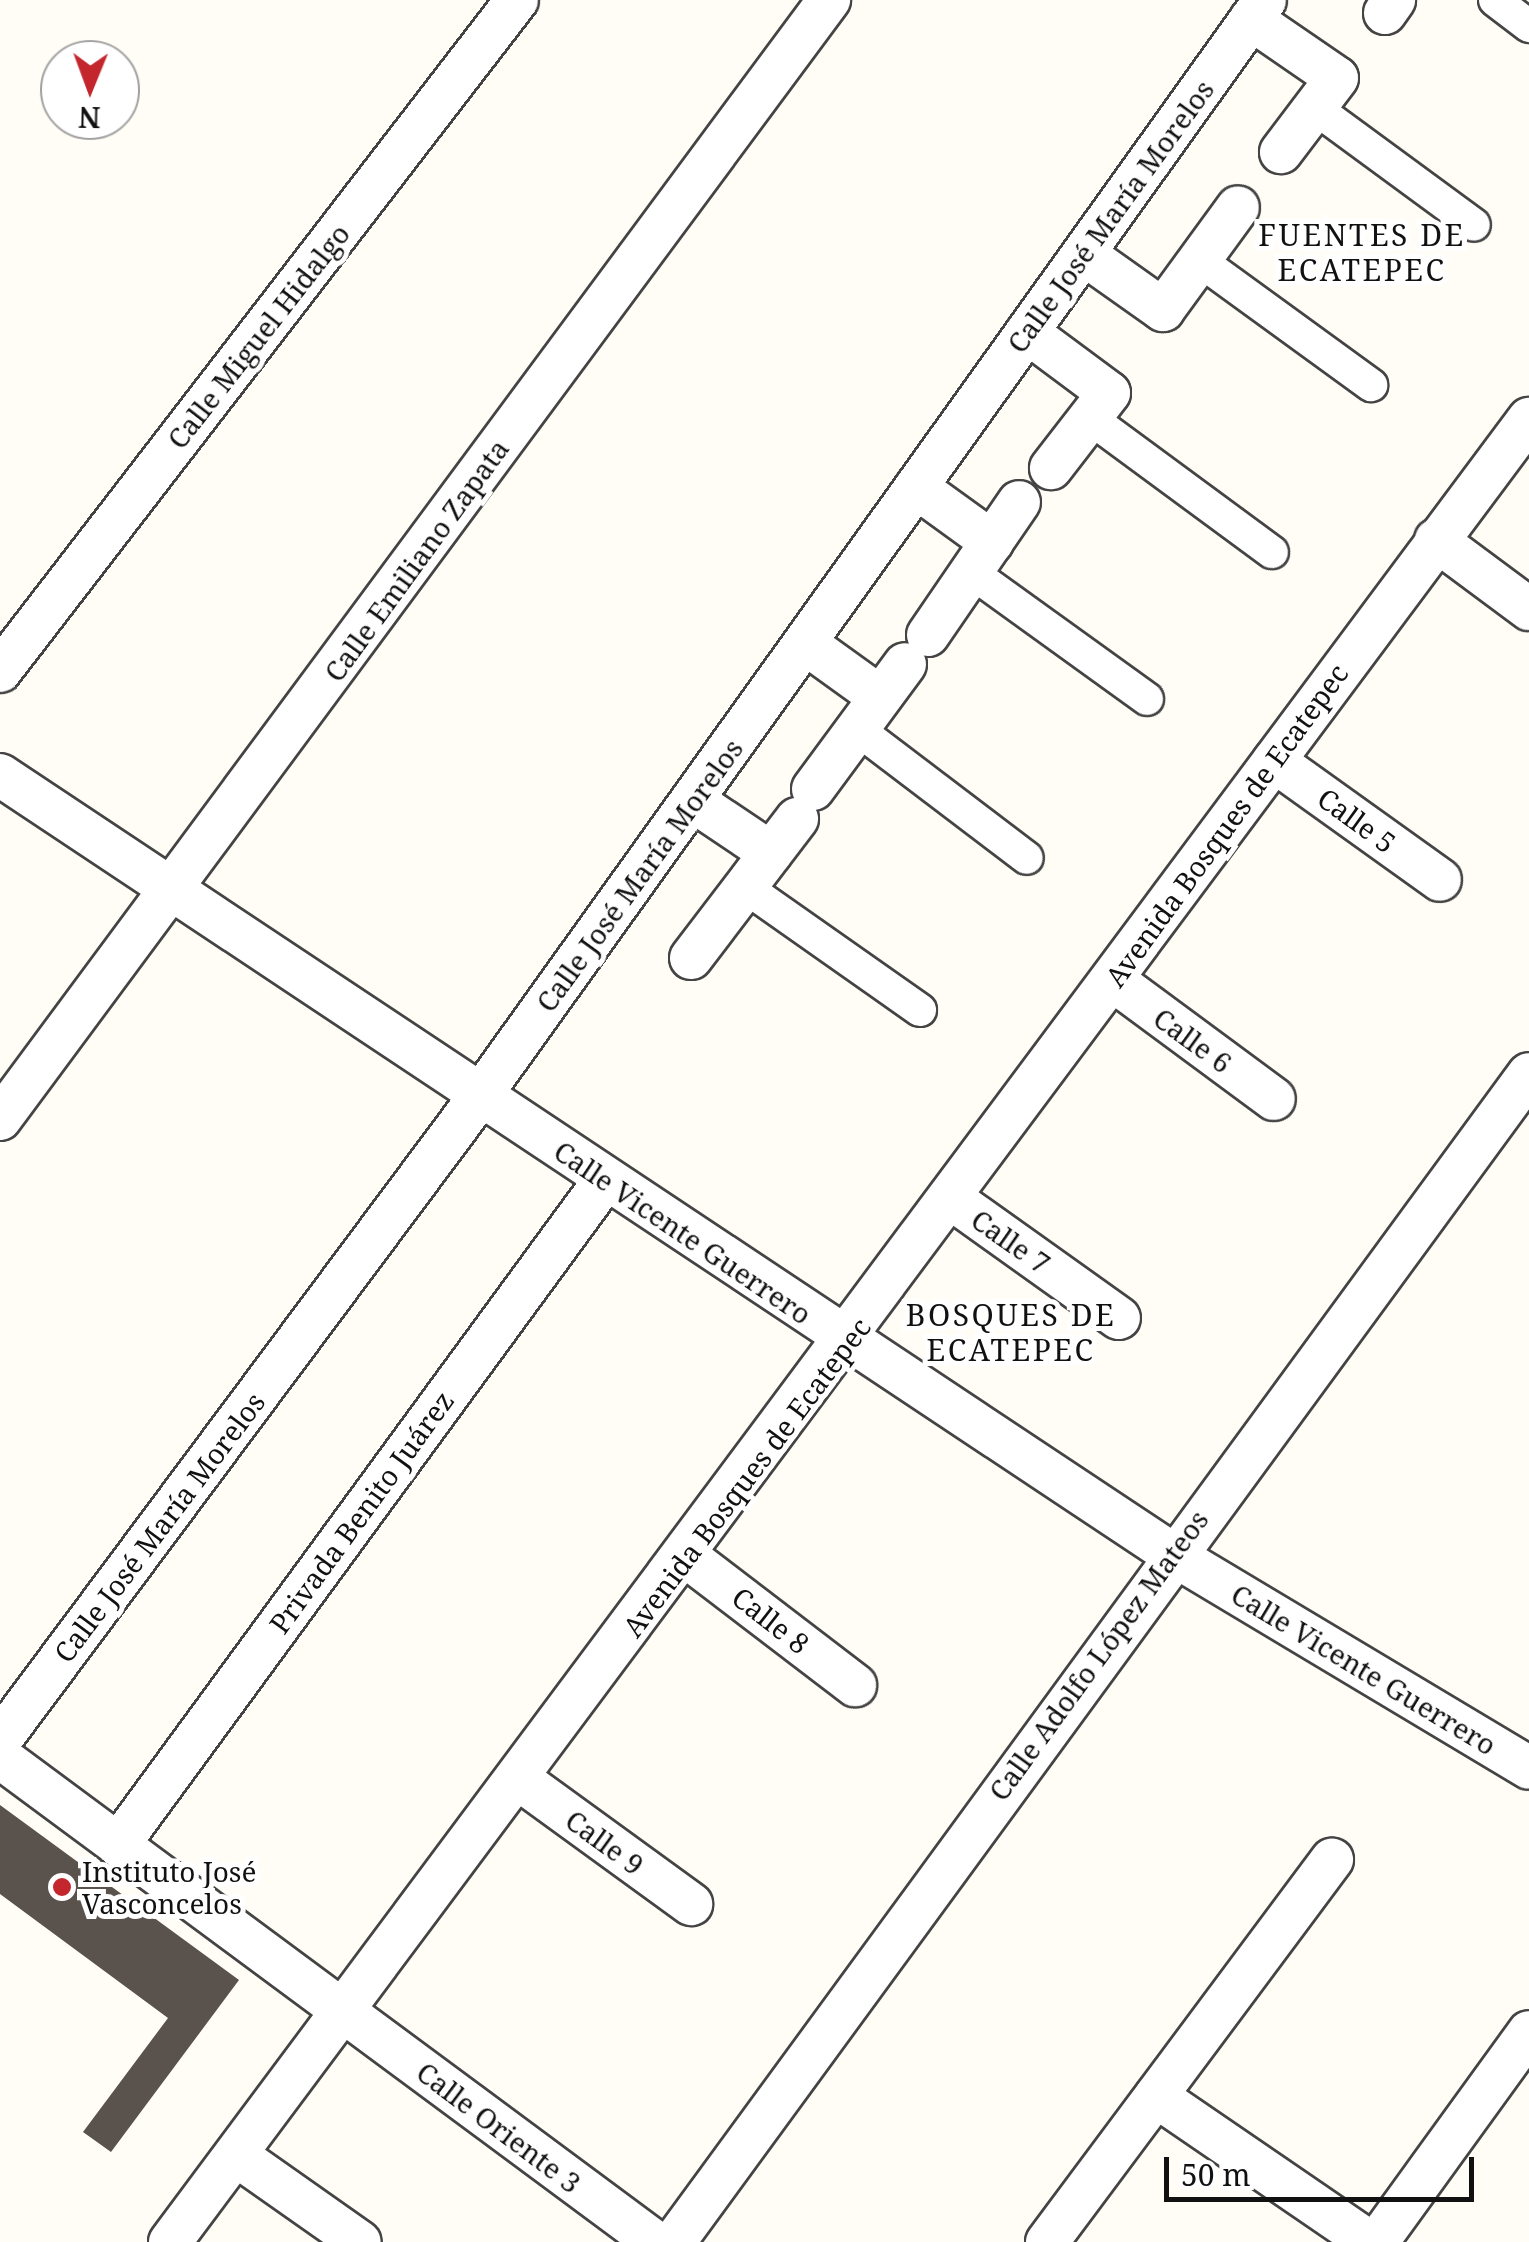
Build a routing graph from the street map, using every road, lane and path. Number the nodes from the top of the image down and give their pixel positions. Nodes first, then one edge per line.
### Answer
1 (517, 0) edge
2 (829, 0) edge
3 (1495, 0) edge
4 (1258, 10) edge
5 (1529, 26) edge
6 (1314, 108) junction
7 (1281, 152) dead end
8 (1238, 207) dead end
9 (1474, 225) dead end
10 (1084, 254) junction
11 (1199, 260) junction
12 (1027, 332) junction
13 (1371, 385) dead end
14 (1090, 418) junction
15 (1529, 419) edge
16 (1051, 468) dead end
17 (916, 487) junction
18 (1019, 502) dead end
19 (1436, 540) junction
20 (1272, 552) dead end
21 (981, 557) junction
22 (1529, 609) edge
23 (804, 643) junction
24 (0, 671) edge
25 (892, 681) junction
26 (1147, 699) dead end
27 (1274, 761) junction
28 (0, 775) edge
29 (692, 800) junction
30 (771, 852) junction
31 (1027, 858) dead end
32 (1440, 880) dead end
33 (746, 886) junction
34 (172, 890) junction
35 (691, 958) dead end
36 (1112, 980) junction
37 (920, 1010) dead end
38 (1529, 1074) edge
39 (480, 1096) junction
40 (1274, 1099) dead end
41 (0, 1119) edge
42 (604, 1180) junction
43 (952, 1200) junction
44 (1119, 1318) dead end
45 (848, 1343) junction
46 (1172, 1554) junction
47 (686, 1556) junction
48 (855, 1685) dead end
49 (0, 1740) edge
50 (0, 1757) edge
51 (1529, 1768) edge
52 (519, 1778) junction
53 (118, 1845) junction
54 (1332, 1859) dead end
55 (690, 1904) dead end
56 (344, 2011) junction
57 (1529, 2032) edge
58 (1156, 2096) junction
59 (236, 2154) junction
60 (170, 2242) edge
61 (360, 2242) edge
62 (654, 2242) edge
63 (674, 2242) edge
64 (1047, 2242) edge
65 (1368, 2242) edge
66 (1378, 2242) edge

1 - 24 street, Calle Miguel Hidalgo
2 - 34 street, Calle Emiliano Zapata
3 - 5 street
4 - 6 street
4 - 10 street, Calle José María Morelos
6 - 7 street
6 - 9 street
8 - 11 street
10 - 11 street
10 - 12 street, Calle José María Morelos
11 - 13 street
12 - 14 street
12 - 17 street, Calle José María Morelos
14 - 16 street
14 - 20 street
15 - 19 street, Avenida Bosques de Ecatepec
17 - 21 street
17 - 23 street, Calle José María Morelos
18 - 21 street
19 - 22 street
19 - 27 street, Avenida Bosques de Ecatepec
21 - 25 street
21 - 26 street
23 - 25 street
23 - 29 street, Calle José María Morelos
25 - 30 street
25 - 31 street
27 - 32 street, Calle 5
27 - 36 street, Avenida Bosques de Ecatepec
28 - 34 street, Calle Vicente Guerrero
29 - 30 street
29 - 39 street, Calle José María Morelos
30 - 33 street
33 - 35 street
33 - 37 street
34 - 39 street, Calle Vicente Guerrero
34 - 41 street, Calle Emiliano Zapata
36 - 40 street, Calle 6
36 - 43 street, Avenida Bosques de Ecatepec
38 - 46 street, Calle Adolfo López Mateos
39 - 42 street, Calle Vicente Guerrero
39 - 49 street, Calle José María Morelos
42 - 45 street, Calle Vicente Guerrero
42 - 53 street, Privada Benito Juárez
43 - 44 street, Calle 7
43 - 45 street, Avenida Bosques de Ecatepec
45 - 46 street, Calle Vicente Guerrero
45 - 47 street, Avenida Bosques de Ecatepec
46 - 51 street, Calle Vicente Guerrero
46 - 63 street, Calle Adolfo López Mateos
47 - 48 street, Calle 8
47 - 52 street, Avenida Bosques de Ecatepec
50 - 53 street, Calle Oriente 3
52 - 55 street, Calle 9
52 - 56 street, Avenida Bosques de Ecatepec
53 - 56 street, Calle Oriente 3
54 - 58 street
56 - 59 street, Avenida Bosques de Ecatepec
56 - 62 street, Calle Oriente 3
57 - 66 street
58 - 64 street
58 - 65 street
59 - 60 street, Avenida Bosques de Ecatepec
59 - 61 street

